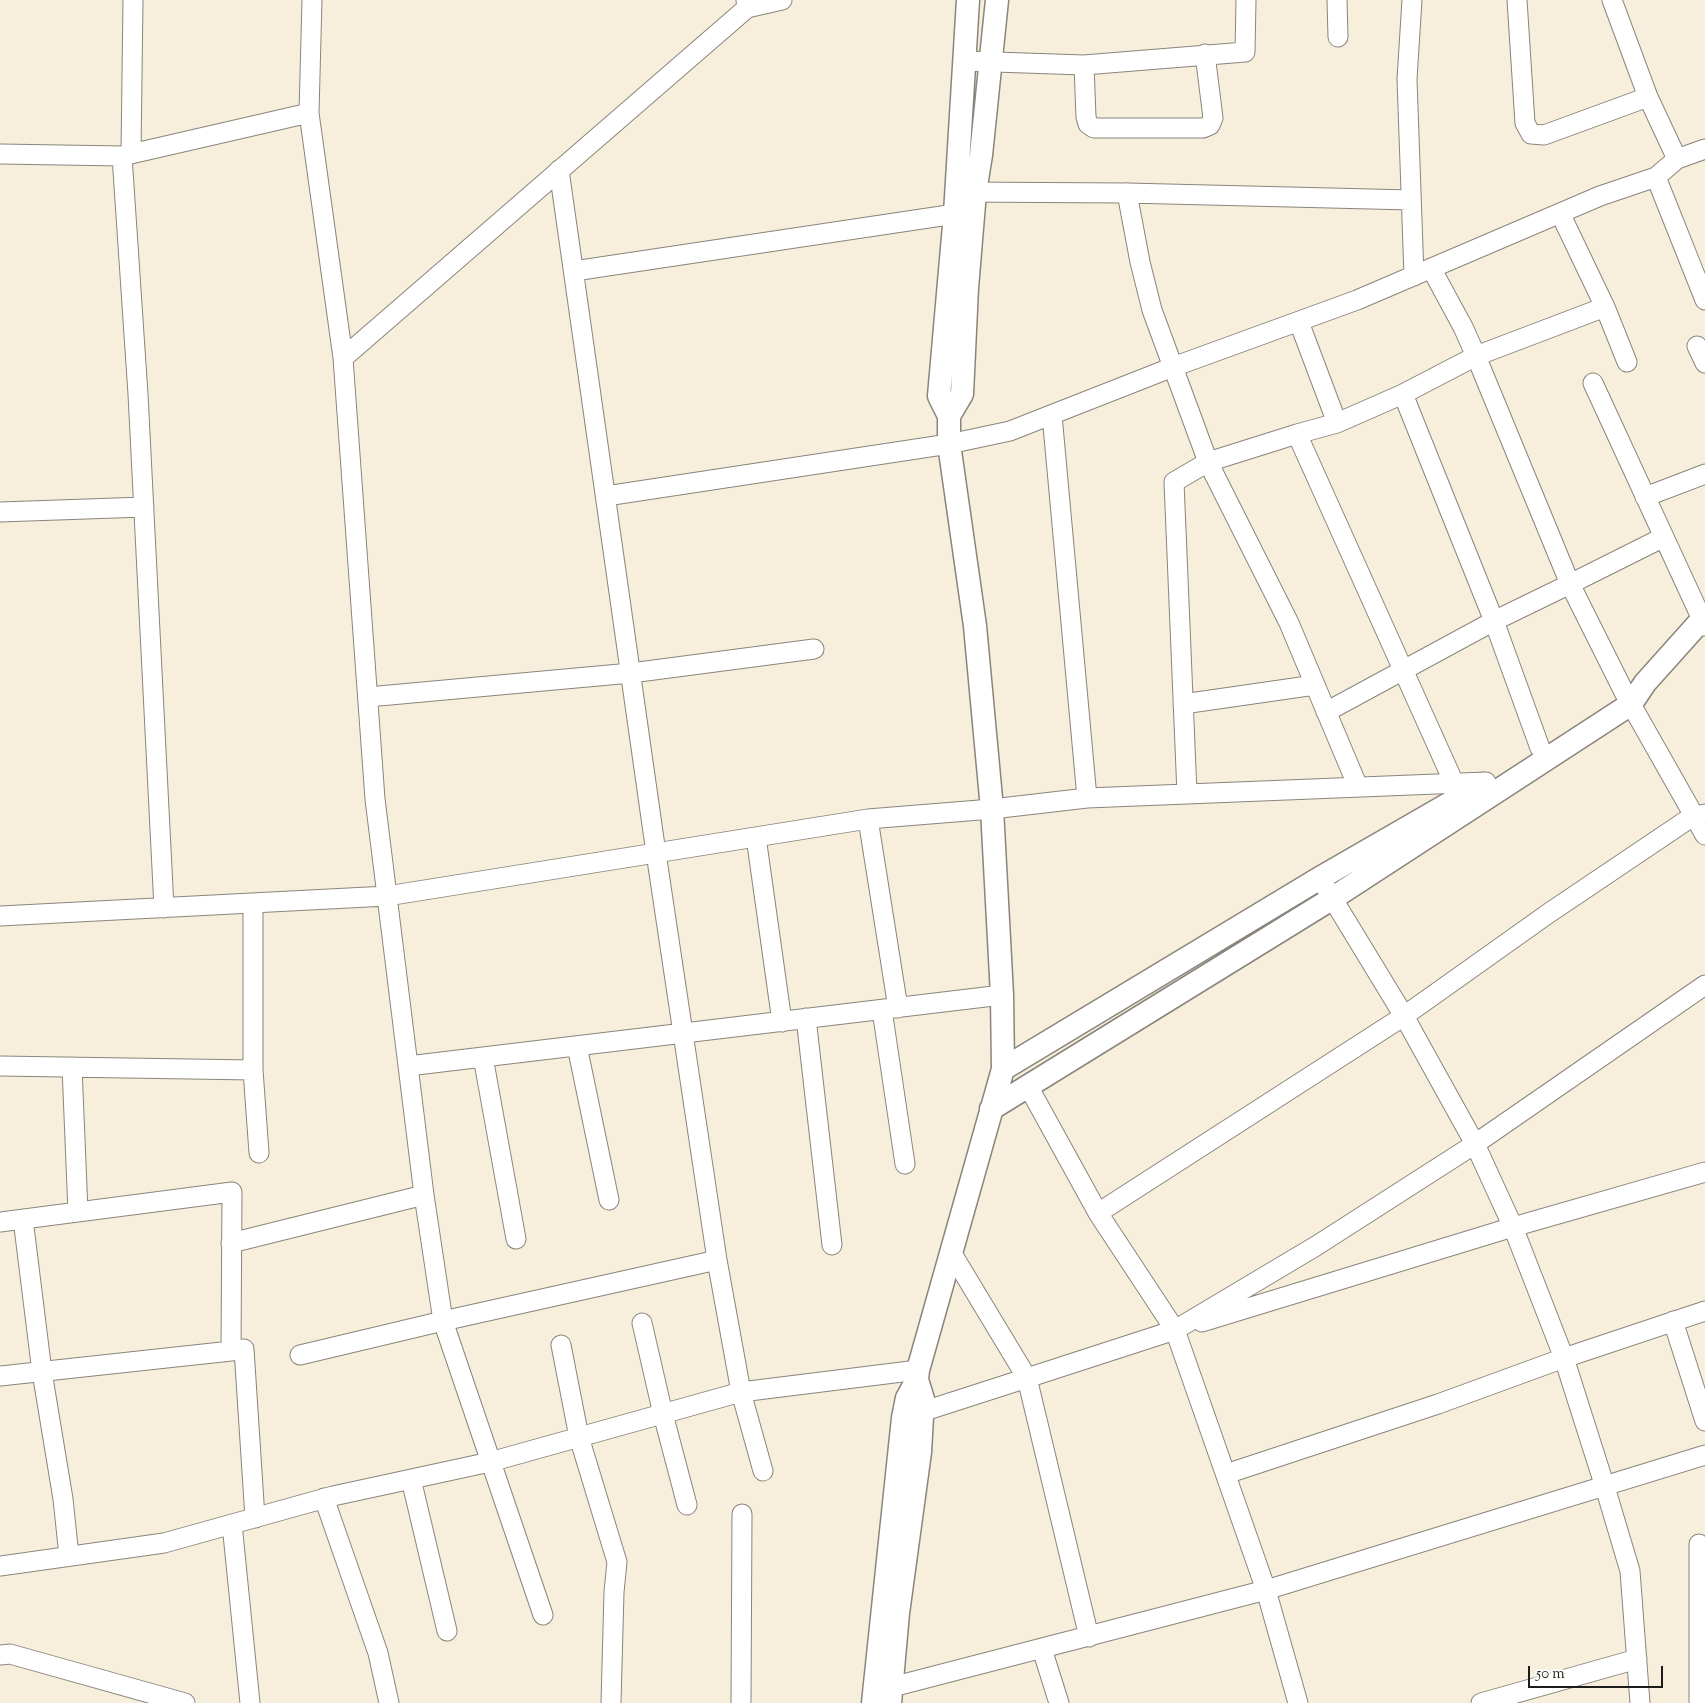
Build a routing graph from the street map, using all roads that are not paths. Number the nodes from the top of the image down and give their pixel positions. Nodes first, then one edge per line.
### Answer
1 (133, 0) edge
2 (312, 0) edge
3 (782, 0) edge
4 (968, 0) edge
5 (997, 0) edge
6 (1246, 0) edge
7 (1337, 0) edge
8 (1412, 0) edge
9 (1516, 0) edge
10 (1612, 0) edge
11 (746, 4) edge
12 (1338, 37) dead end
13 (1205, 54) junction
14 (965, 61) junction
15 (991, 62) junction
16 (1084, 65) junction
17 (1648, 97) junction
18 (309, 113) junction
19 (1705, 149) edge
20 (0, 154) edge
21 (127, 154) junction
22 (1677, 159) junction
23 (560, 170) junction
24 (1656, 177) junction
25 (1127, 193) junction
26 (962, 199) junction
27 (1411, 200) junction
28 (1560, 213) junction
29 (574, 272) junction
30 (1423, 272) junction
31 (1705, 300) edge
32 (1605, 307) junction
33 (1299, 322) junction
34 (1697, 346) dead end
35 (1476, 356) junction
36 (343, 358) junction
37 (1627, 362) dead end
38 (1705, 363) edge
39 (1173, 367) junction
40 (1593, 383) dead end
41 (1403, 394) junction
42 (1052, 414) junction
43 (1337, 424) junction
44 (1297, 434) junction
45 (949, 444) junction
46 (1208, 462) junction
47 (1705, 474) edge
48 (606, 496) junction
49 (1645, 497) junction
50 (144, 507) junction
51 (0, 512) edge
52 (1664, 537) junction
53 (1570, 584) junction
54 (1494, 620) junction
55 (1704, 620) edge
56 (814, 649) dead end
57 (1403, 669) junction
58 (631, 673) junction
59 (1315, 685) junction
60 (368, 697) junction
61 (1628, 698) junction
62 (1183, 704) junction
63 (1326, 712) junction
64 (1540, 748) junction
65 (1486, 782) junction
66 (1454, 783) junction
67 (1358, 787) junction
68 (1187, 794) junction
69 (1087, 798) junction
70 (992, 809) junction
71 (1699, 815) edge
72 (868, 819) junction
73 (1705, 835) edge
74 (756, 837) junction
75 (656, 853) junction
76 (1320, 878) junction
77 (387, 896) junction
78 (1333, 898) junction
79 (254, 903) junction
80 (164, 908) junction
81 (0, 916) edge
82 (1705, 985) edge
83 (1002, 996) junction
84 (890, 1009) junction
85 (1404, 1016) junction
86 (806, 1018) junction
87 (782, 1022) junction
88 (683, 1034) junction
89 (578, 1046) junction
90 (483, 1057) junction
91 (0, 1066) edge
92 (408, 1066) junction
93 (72, 1067) junction
94 (1003, 1069) junction
95 (253, 1070) junction
96 (1028, 1086) junction
97 (991, 1109) junction
98 (1475, 1144) junction
99 (259, 1153) dead end
100 (905, 1164) dead end
101 (1705, 1172) edge
102 (424, 1195) junction
103 (609, 1200) dead end
104 (78, 1212) junction
105 (1098, 1213) junction
106 (23, 1219) junction
107 (0, 1222) edge
108 (1513, 1227) junction
109 (516, 1239) dead end
110 (231, 1244) junction
111 (832, 1245) dead end
112 (951, 1252) junction
113 (717, 1260) junction
114 (1705, 1311) edge
115 (443, 1321) junction
116 (1673, 1321) junction
117 (642, 1323) dead end
118 (1174, 1330) junction
119 (560, 1345) dead end
120 (231, 1351) junction
121 (300, 1355) dead end
122 (1564, 1358) junction
123 (42, 1372) junction
124 (917, 1375) junction
125 (0, 1376) edge
126 (1027, 1378) junction
127 (741, 1392) junction
128 (663, 1414) junction
129 (913, 1415) junction
130 (1705, 1421) edge
131 (579, 1438) junction
132 (1705, 1455) edge
133 (490, 1462) junction
134 (763, 1471) dead end
135 (1226, 1474) junction
136 (411, 1479) junction
137 (1605, 1487) junction
138 (324, 1498) junction
139 (687, 1505) dead end
140 (742, 1514) dead end
141 (254, 1518) junction
142 (232, 1524) junction
143 (1699, 1544) dead end
144 (69, 1556) junction
145 (0, 1566) edge
146 (1266, 1590) junction
147 (543, 1614) dead end
148 (447, 1631) dead end
149 (1089, 1637) junction
150 (1042, 1648) junction
151 (0, 1656) edge
152 (1637, 1659) junction
153 (891, 1695) edge
154 (184, 1703) edge
155 (250, 1703) edge
156 (389, 1703) edge
157 (611, 1703) edge
158 (741, 1703) edge
159 (873, 1703) edge
160 (1059, 1703) edge
161 (1298, 1703) edge
162 (1481, 1703) edge
163 (1640, 1703) edge
164 (1699, 1703) edge

1 - 21 street
2 - 18 street
3 - 11 street
4 - 14 street
5 - 15 street
6 - 13 street
7 - 12 street
8 - 27 street
9 - 17 street
10 - 17 street
11 - 23 street
13 - 16 street
13 - 16 street
14 - 15 street
14 - 26 street
15 - 16 street
15 - 26 street
17 - 22 street
18 - 21 street
18 - 36 street
19 - 22 street
20 - 21 street
21 - 50 street
22 - 24 street
23 - 29 street
23 - 36 street
24 - 28 street
24 - 31 street
25 - 26 street
25 - 27 street
25 - 39 street
26 - 29 street
26 - 45 street
27 - 30 street
28 - 30 street
28 - 32 street
29 - 48 street
30 - 33 street
30 - 35 street
32 - 35 street
32 - 37 street
33 - 39 street
33 - 43 street
34 - 38 street
35 - 41 street
35 - 53 street
36 - 60 street
39 - 42 street
39 - 46 street
40 - 49 street
41 - 43 street
41 - 54 street
42 - 45 street
42 - 69 street
43 - 44 street
44 - 46 street
44 - 57 street
45 - 48 street
45 - 70 street
46 - 59 street
46 - 62 street
47 - 49 street
48 - 58 street
49 - 52 street
50 - 51 street
50 - 80 street
52 - 53 street
52 - 55 street
53 - 54 street
53 - 61 street
54 - 57 street
54 - 64 street
55 - 61 street
56 - 58 street
57 - 63 street
57 - 66 street
58 - 60 street
58 - 75 street
59 - 62 street
59 - 63 street
60 - 77 street
61 - 64 street
61 - 71 street
61 - 78 street
62 - 68 street
63 - 67 street
64 - 65 street
65 - 66 street
65 - 76 street
66 - 67 street
67 - 68 street
68 - 69 street
69 - 70 street
70 - 72 street
70 - 83 street
71 - 73 street
71 - 85 street
72 - 74 street
72 - 84 street
74 - 75 street
74 - 87 street
75 - 77 street
75 - 88 street
76 - 78 street
76 - 94 street
77 - 79 street
77 - 92 street
78 - 85 street
78 - 96 street
79 - 80 street
79 - 95 street
80 - 81 street
82 - 98 street
83 - 84 street
83 - 94 street
84 - 86 street
84 - 100 street
85 - 98 street
85 - 105 street
86 - 87 street
86 - 111 street
87 - 88 street
88 - 89 street
88 - 113 street
89 - 90 street
89 - 103 street
90 - 92 street
90 - 109 street
91 - 93 street
92 - 102 street
93 - 95 street
93 - 104 street
94 - 97 street
95 - 99 street
96 - 97 street
96 - 105 street
97 - 112 street
98 - 108 street
98 - 118 street
101 - 108 street
102 - 110 street
102 - 115 street
104 - 106 street
104 - 110 street
105 - 118 street
106 - 107 street
106 - 123 street
108 - 118 street
108 - 122 street
110 - 120 street
112 - 124 street
112 - 126 street
113 - 115 street
113 - 127 street
114 - 116 street
115 - 121 street
115 - 133 street
116 - 122 street
116 - 130 street
117 - 128 street
118 - 126 street
118 - 135 street
119 - 131 street
120 - 123 street
120 - 141 street
122 - 135 street
122 - 137 street
123 - 125 street
123 - 144 street
124 - 127 street
124 - 129 street
126 - 129 street
126 - 149 street
127 - 128 street
127 - 134 street
128 - 131 street
128 - 139 street
129 - 153 street
129 - 159 street
131 - 133 street
131 - 157 street
132 - 137 street
133 - 136 street
133 - 147 street
135 - 146 street
136 - 138 street
136 - 148 street
137 - 146 street
137 - 152 street
138 - 141 street
138 - 156 street
140 - 158 street
141 - 142 street
142 - 144 street
142 - 155 street
143 - 164 street
144 - 145 street
146 - 149 street
146 - 161 street
149 - 150 street
150 - 153 street
150 - 160 street
151 - 154 street
152 - 162 street
152 - 163 street

